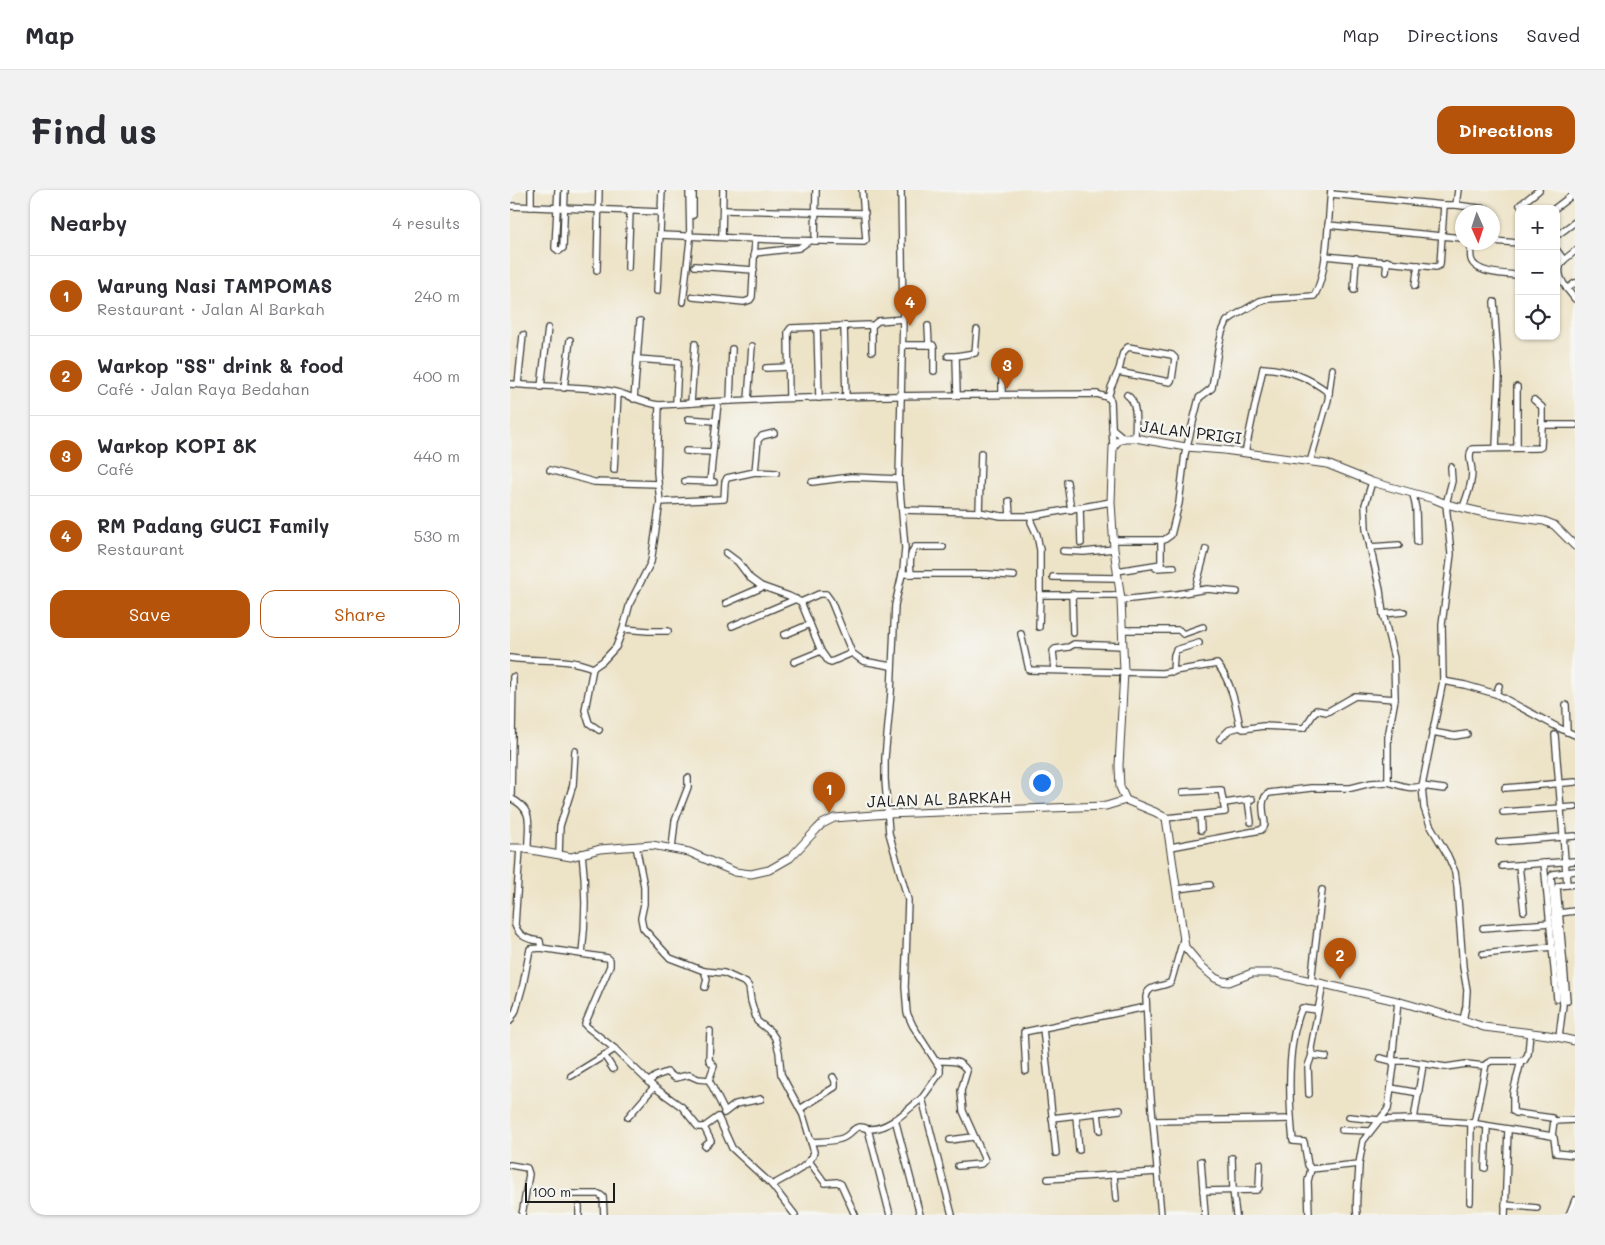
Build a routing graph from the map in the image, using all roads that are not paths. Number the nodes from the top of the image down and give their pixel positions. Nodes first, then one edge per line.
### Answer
1 (531, 190) edge
2 (558, 190) edge
3 (566, 190) edge
4 (599, 190) edge
5 (662, 190) edge
6 (689, 190) edge
7 (693, 190) edge
8 (723, 190) edge
9 (816, 190) edge
10 (862, 190) edge
11 (901, 190) edge
12 (1458, 190) edge
13 (1539, 190) edge
14 (1331, 192) edge
15 (1575, 193) edge
16 (1444, 205) junction
17 (1455, 205) edge
18 (1456, 205) edge
19 (1520, 205) edge
20 (1559, 205) edge
21 (510, 206) edge
22 (531, 207) junction
23 (557, 208) junction
24 (565, 208) junction
25 (599, 209) junction
26 (630, 210) junction
27 (722, 210) junction
28 (661, 212) junction
29 (816, 212) junction
30 (865, 213) junction
31 (1575, 222) edge
32 (1328, 225) junction
33 (1560, 233) edge
34 (660, 235) junction
35 (1442, 235) junction
36 (690, 237) junction
37 (722, 237) junction
38 (1455, 237) edge
39 (755, 240) junction
40 (812, 241) junction
41 (1500, 242) edge
42 (1515, 243) edge
43 (1471, 250) edge
44 (1557, 250) edge
45 (754, 252) junction
46 (1575, 252) edge
47 (1324, 256) junction
48 (1356, 258) junction
49 (1564, 260) junction
50 (1387, 261) junction
51 (1418, 265) junction
52 (695, 266) dead end
53 (628, 268) dead end
54 (597, 270) dead end
55 (754, 270) junction
56 (1386, 272) dead end
57 (1515, 274) edge
58 (1575, 283) edge
59 (1415, 286) dead end
60 (1567, 289) junction
61 (1354, 290) dead end
62 (657, 291) dead end
63 (693, 297) dead end
64 (1575, 299) edge
65 (683, 302) dead end
66 (1494, 302) dead end
67 (903, 319) junction
68 (640, 321) dead end
69 (844, 326) junction
70 (872, 326) junction
71 (928, 326) dead end
72 (817, 327) junction
73 (548, 328) dead end
74 (977, 330) dead end
75 (523, 335) dead end
76 (570, 340) dead end
77 (695, 344) dead end
78 (903, 345) junction
79 (929, 345) junction
80 (752, 346) dead end
81 (732, 349) dead end
82 (872, 351) dead end
83 (948, 356) dead end
84 (956, 356) junction
85 (1002, 358) dead end
86 (637, 359) junction
87 (789, 367) junction
88 (766, 368) dead end
89 (1332, 369) dead end
90 (934, 371) dead end
91 (1118, 372) junction
92 (510, 384) edge
93 (518, 384) junction
94 (541, 387) junction
95 (1517, 387) dead end
96 (564, 388) junction
97 (618, 393) junction
98 (1329, 393) junction
99 (957, 394) junction
100 (1002, 394) junction
101 (901, 395) junction
102 (1126, 395) dead end
103 (846, 397) junction
104 (789, 398) junction
105 (820, 398) junction
106 (1108, 398) junction
107 (634, 399) junction
108 (748, 400) junction
109 (1534, 400) dead end
110 (718, 402) junction
111 (730, 402) junction
112 (691, 403) junction
113 (676, 404) junction
114 (659, 405) junction
115 (688, 419) dead end
116 (716, 421) junction
117 (1575, 424) edge
118 (1542, 425) junction
119 (1112, 428) junction
120 (774, 433) dead end
121 (1124, 438) junction
122 (1135, 438) junction
123 (1113, 447) junction
124 (1186, 447) junction
125 (1496, 448) junction
126 (1517, 448) junction
127 (686, 451) dead end
128 (712, 452) junction
129 (981, 453) dead end
130 (1245, 453) junction
131 (1310, 462) junction
132 (1451, 467) dead end
133 (550, 470) dead end
134 (614, 470) dead end
135 (755, 472) junction
136 (776, 473) dead end
137 (898, 479) junction
138 (685, 481) dead end
139 (812, 482) dead end
140 (1067, 482) dead end
141 (1372, 482) junction
142 (658, 484) junction
143 (1413, 494) junction
144 (1010, 501) dead end
145 (660, 502) junction
146 (1110, 502) junction
147 (1446, 504) junction
148 (1463, 507) junction
149 (1080, 508) junction
150 (902, 510) junction
151 (1071, 510) junction
152 (979, 512) junction
153 (1010, 516) junction
154 (1032, 516) junction
155 (1113, 540) junction
156 (1162, 540) junction
157 (1416, 542) dead end
158 (1081, 543) dead end
159 (1399, 545) dead end
160 (1575, 546) edge
161 (943, 547) dead end
162 (1370, 547) junction
163 (1206, 549) dead end
164 (1114, 550) junction
165 (1063, 551) dead end
166 (726, 553) dead end
167 (1174, 566) dead end
168 (902, 574) junction
169 (911, 574) junction
170 (1118, 574) junction
171 (1014, 576) dead end
172 (1053, 577) dead end
173 (762, 587) junction
174 (1195, 590) junction
175 (1237, 592) dead end
176 (1072, 594) junction
177 (1040, 595) junction
178 (1121, 597) junction
179 (799, 601) junction
180 (726, 603) dead end
181 (1404, 612) dead end
182 (1383, 614) junction
183 (810, 624) junction
184 (732, 626) dead end
185 (1202, 626) dead end
186 (1039, 627) dead end
187 (624, 629) junction
188 (1123, 630) junction
189 (668, 631) dead end
190 (1073, 633) dead end
191 (1021, 634) dead end
192 (784, 635) dead end
193 (1199, 643) dead end
194 (1122, 646) junction
195 (821, 650) junction
196 (852, 653) junction
197 (510, 658) edge
198 (794, 662) dead end
199 (892, 666) junction
200 (593, 668) junction
201 (1055, 669) junction
202 (1124, 671) junction
203 (1173, 672) junction
204 (513, 677) dead end
205 (1443, 681) junction
206 (1499, 686) dead end
207 (1496, 694) junction
208 (1395, 699) junction
209 (1566, 705) dead end
210 (1240, 727) junction
211 (599, 730) dead end
212 (1432, 732) junction
213 (1567, 732) junction
214 (1467, 734) dead end
215 (1555, 735) dead end
216 (1575, 735) edge
217 (1220, 739) dead end
218 (575, 751) dead end
219 (688, 778) dead end
220 (1388, 782) junction
221 (1575, 782) edge
222 (1559, 783) junction
223 (1422, 786) junction
224 (1505, 788) dead end
225 (1444, 789) dead end
226 (1183, 792) dead end
227 (511, 798) edge
228 (1126, 800) junction
229 (1225, 803) junction
230 (1575, 807) edge
231 (1561, 808) junction
232 (1503, 812) dead end
233 (887, 814) junction
234 (1200, 815) junction
235 (1166, 818) junction
236 (1251, 822) dead end
237 (1201, 830) dead end
238 (1575, 836) edge
239 (1563, 837) junction
240 (1499, 842) dead end
241 (636, 846) junction
242 (1171, 847) junction
243 (510, 848) edge
244 (520, 848) junction
245 (672, 848) junction
246 (528, 849) junction
247 (582, 853) junction
248 (559, 855) junction
249 (1575, 861) edge
250 (1565, 862) junction
251 (1544, 863) junction
252 (1519, 865) junction
253 (1502, 866) dead end
254 (1575, 871) edge
255 (1566, 872) junction
256 (1575, 884) edge
257 (1210, 885) dead end
258 (1567, 885) junction
259 (1176, 889) junction
260 (1322, 890) dead end
261 (1524, 911) dead end
262 (1575, 911) edge
263 (1559, 913) junction
264 (1550, 923) junction
265 (1483, 928) dead end
266 (1183, 940) junction
267 (1552, 947) junction
268 (542, 948) junction
269 (582, 954) junction
270 (1483, 954) dead end
271 (704, 971) junction
272 (1311, 982) junction
273 (1323, 984) junction
274 (705, 987) dead end
275 (1557, 999) dead end
276 (1398, 1001) junction
277 (1567, 1001) dead end
278 (1146, 1007) junction
279 (1317, 1010) junction
280 (510, 1020) edge
281 (1463, 1020) junction
282 (1043, 1028) junction
283 (710, 1031) dead end
284 (1530, 1033) junction
285 (1559, 1037) junction
286 (1575, 1041) edge
287 (615, 1049) junction
288 (604, 1055) junction
289 (1312, 1056) junction
290 (1326, 1057) dead end
291 (1380, 1058) dead end
292 (937, 1061) junction
293 (1392, 1061) junction
294 (1521, 1061) junction
295 (1423, 1065) junction
296 (1485, 1066) junction
297 (613, 1069) dead end
298 (1026, 1071) dead end
299 (571, 1076) dead end
300 (833, 1077) dead end
301 (709, 1080) junction
302 (648, 1082) junction
303 (654, 1087) junction
304 (1391, 1088) junction
305 (1418, 1093) junction
306 (1309, 1094) dead end
307 (922, 1098) junction
308 (761, 1099) dead end
309 (800, 1109) junction
310 (1120, 1110) dead end
311 (725, 1112) junction
312 (1098, 1113) junction
313 (1076, 1116) junction
314 (628, 1117) dead end
315 (718, 1117) junction
316 (1349, 1117) dead end
317 (1052, 1118) junction
318 (895, 1119) junction
319 (1291, 1119) junction
320 (1414, 1119) junction
321 (1379, 1120) junction
322 (1575, 1120) edge
323 (1153, 1121) junction
324 (1554, 1121) junction
325 (1473, 1124) junction
326 (1487, 1126) junction
327 (704, 1127) junction
328 (868, 1129) junction
329 (1508, 1129) junction
330 (1100, 1130) dead end
331 (1342, 1130) dead end
332 (1370, 1131) junction
333 (1552, 1136) junction
334 (973, 1137) junction
335 (950, 1140) dead end
336 (811, 1142) junction
337 (705, 1146) dead end
338 (1080, 1150) dead end
339 (1056, 1152) dead end
340 (1575, 1155) edge
341 (1232, 1158) dead end
342 (809, 1161) junction
343 (1201, 1161) dead end
344 (1260, 1164) dead end
345 (1359, 1164) junction
346 (510, 1166) edge
347 (958, 1166) dead end
348 (1485, 1168) dead end
349 (1311, 1169) junction
350 (1157, 1172) junction
351 (1114, 1176) junction
352 (1048, 1179) dead end
353 (772, 1185) junction
354 (1233, 1190) junction
355 (1203, 1191) junction
356 (569, 1194) dead end
357 (1116, 1199) dead end
358 (1575, 1200) edge
359 (1470, 1202) dead end
360 (1505, 1205) junction
361 (578, 1207) dead end
362 (1537, 1208) dead end
363 (522, 1215) edge
364 (579, 1215) edge
365 (604, 1215) edge
366 (795, 1215) edge
367 (855, 1215) edge
368 (890, 1215) edge
369 (920, 1215) edge
370 (952, 1215) edge
371 (1161, 1215) edge
372 (1205, 1215) edge
373 (1236, 1215) edge
374 (1309, 1215) edge
375 (1357, 1215) edge
376 (1505, 1215) edge
377 (1569, 1215) edge

1 - 22 street
2 - 23 street
3 - 24 street
4 - 25 street
5 - 28 street
6 - 36 street
7 - 36 street
8 - 27 street
9 - 29 street
10 - 30 street
11 - 67 street
12 - 18 street
13 - 19 street
14 - 16 street
14 - 32 street
15 - 20 street
16 - 17 street
16 - 35 street
21 - 22 street
22 - 23 street
23 - 24 street
23 - 24 street
24 - 25 street
25 - 26 street
25 - 54 street
26 - 28 street
26 - 53 street
27 - 29 street
27 - 37 street
28 - 34 street
29 - 30 street
29 - 40 street
30 - 40 street
31 - 33 street
32 - 35 street
32 - 47 street
34 - 36 street
34 - 62 street
35 - 38 street
35 - 51 street
36 - 37 street
36 - 65 street
37 - 39 street
39 - 40 street
39 - 45 street
40 - 45 street
41 - 42 street
43 - 57 street
44 - 49 street
45 - 55 street
46 - 49 street
47 - 48 street
47 - 124 street
48 - 50 street
48 - 61 street
49 - 60 street
50 - 51 street
50 - 56 street
51 - 59 street
52 - 55 street
55 - 63 street
58 - 60 street
60 - 64 street
66 - 125 street
67 - 70 street
67 - 78 street
68 - 86 street
69 - 70 street
69 - 72 street
69 - 103 street
70 - 82 street
71 - 79 street
72 - 87 street
72 - 105 street
73 - 94 street
74 - 84 street
75 - 93 street
76 - 96 street
77 - 112 street
78 - 79 street
78 - 101 street
79 - 90 street
80 - 108 street
81 - 111 street
83 - 84 street
84 - 99 street
85 - 100 street
86 - 107 street
86 - 113 street
87 - 88 street
87 - 104 street
89 - 98 street
91 - 91 street
91 - 106 street
92 - 93 street
93 - 94 street
94 - 96 street
95 - 126 street
96 - 97 street
97 - 107 street
97 - 134 street
98 - 130 street
98 - 131 street
99 - 100 street
99 - 101 street
100 - 106 street
101 - 103 street
101 - 137 street
102 - 122 street
103 - 105 street
104 - 105 street
104 - 108 street
106 - 119 street
107 - 114 street
108 - 111 street
109 - 118 street
110 - 111 street
110 - 112 street
110 - 116 street
112 - 113 street
113 - 114 street
114 - 142 street
115 - 116 street
116 - 128 street
117 - 118 street
118 - 126 street
119 - 121 street
119 - 123 street
120 - 135 street
121 - 122 street, JALAN PRIGI
121 - 123 street, JALAN PRIGI
122 - 124 street, JALAN PRIGI
123 - 146 street
124 - 130 street, JALAN PRIGI
124 - 156 street
125 - 126 street
125 - 148 street
127 - 128 street
128 - 138 street
129 - 152 street
130 - 131 street, JALAN PRIGI
131 - 141 street, JALAN PRIGI
132 - 147 street
133 - 142 street
135 - 136 street
135 - 145 street
137 - 139 street
137 - 150 street
140 - 151 street
141 - 143 street, JALAN PRIGI
141 - 162 street
142 - 145 street
143 - 147 street, JALAN PRIGI
143 - 157 street
144 - 153 street
145 - 187 street
146 - 149 street
146 - 155 street
147 - 148 street, JALAN PRIGI
147 - 205 street
148 - 160 street, JALAN PRIGI
149 - 151 street
149 - 158 street
150 - 152 street
150 - 168 street
151 - 154 street
152 - 153 street
153 - 154 street
154 - 177 street
155 - 156 street
155 - 164 street
156 - 170 street
159 - 162 street
161 - 169 street
162 - 182 street
163 - 174 street
164 - 165 street
164 - 170 street
166 - 173 street
167 - 170 street
168 - 169 street
168 - 199 street
169 - 171 street
170 - 172 street
170 - 178 street
173 - 179 street
173 - 180 street
174 - 175 street
174 - 178 street
176 - 177 street
176 - 178 street
176 - 190 street
177 - 186 street
178 - 188 street
179 - 183 street
179 - 184 street
179 - 196 street
181 - 182 street
182 - 208 street
183 - 192 street
183 - 195 street
185 - 188 street
187 - 189 street
187 - 200 street
188 - 194 street
191 - 201 street
193 - 203 street
194 - 201 street
194 - 202 street
195 - 196 street
195 - 198 street
196 - 199 street
197 - 200 street
199 - 233 street
200 - 211 street
201 - 202 street
202 - 203 street
202 - 228 street
203 - 210 street
204 - 227 street
205 - 207 street
205 - 212 street
206 - 207 street
207 - 213 street
208 - 210 street
208 - 220 street
209 - 213 street
210 - 217 street
212 - 214 street
212 - 223 street
213 - 216 street
215 - 222 street
218 - 248 street
219 - 245 street
220 - 223 street
220 - 242 street
221 - 222 street
222 - 224 street
222 - 231 street
223 - 225 street
223 - 281 street
226 - 229 street
227 - 246 street
228 - 233 street, JALAN AL BARKAH
228 - 235 street
229 - 234 street
229 - 236 street
230 - 231 street
231 - 232 street
231 - 239 street
233 - 245 street, JALAN AL BARKAH
233 - 292 street
234 - 235 street
234 - 237 street
235 - 242 street
238 - 239 street
239 - 240 street
239 - 250 street
241 - 245 street, JALAN AL BARKAH
241 - 247 street, JALAN AL BARKAH
241 - 271 street
242 - 259 street
243 - 244 street, JALAN AL BARKAH
244 - 246 street, JALAN AL BARKAH
244 - 268 street
246 - 248 street, JALAN AL BARKAH
247 - 248 street, JALAN AL BARKAH
247 - 269 street
249 - 250 street
250 - 251 street
250 - 255 street
251 - 252 street
251 - 264 street
252 - 253 street
252 - 261 street
254 - 255 street
255 - 258 street
255 - 285 street
256 - 258 street
257 - 259 street
258 - 263 street
259 - 266 street
260 - 272 street
262 - 263 street
263 - 277 street
264 - 265 street
264 - 267 street
266 - 272 street
266 - 278 street
267 - 270 street
267 - 275 street
268 - 269 street
268 - 280 street
269 - 287 street
271 - 274 street
271 - 309 street
272 - 273 street
273 - 276 street
273 - 279 street
276 - 281 street
276 - 293 street
278 - 282 street
278 - 323 street
279 - 289 street
279 - 319 street
281 - 284 street
282 - 298 street
282 - 317 street
283 - 301 street
284 - 285 street
284 - 294 street
285 - 286 street
287 - 288 street
287 - 302 street
288 - 297 street
288 - 299 street
289 - 290 street
289 - 306 street
291 - 293 street
292 - 307 street
292 - 334 street
293 - 295 street
293 - 304 street
294 - 296 street
294 - 324 street
295 - 296 street
295 - 305 street
296 - 325 street
300 - 309 street
301 - 302 street
301 - 311 street
302 - 303 street
303 - 314 street
303 - 327 street
304 - 305 street
304 - 321 street
305 - 320 street
307 - 318 street
307 - 370 street
308 - 311 street
309 - 336 street
310 - 312 street
311 - 315 street
312 - 313 street
312 - 330 street
313 - 317 street
313 - 338 street
315 - 327 street
315 - 353 street
316 - 321 street
317 - 339 street
318 - 328 street
318 - 369 street
319 - 323 street
319 - 349 street
320 - 321 street
320 - 325 street
321 - 332 street
322 - 324 street
323 - 350 street
324 - 333 street
325 - 326 street
325 - 359 street
326 - 329 street
326 - 348 street
327 - 337 street
328 - 336 street
328 - 368 street
329 - 333 street
329 - 360 street
331 - 332 street
332 - 345 street
333 - 340 street
334 - 335 street
334 - 347 street
336 - 342 street
341 - 354 street
342 - 353 street
342 - 367 street
343 - 355 street
344 - 354 street
345 - 349 street
345 - 375 street
346 - 363 street
349 - 374 street
350 - 351 street
350 - 371 street
351 - 352 street
351 - 357 street
353 - 366 street
354 - 355 street
354 - 373 street
355 - 372 street
356 - 365 street
358 - 377 street
360 - 362 street
360 - 376 street
361 - 364 street

